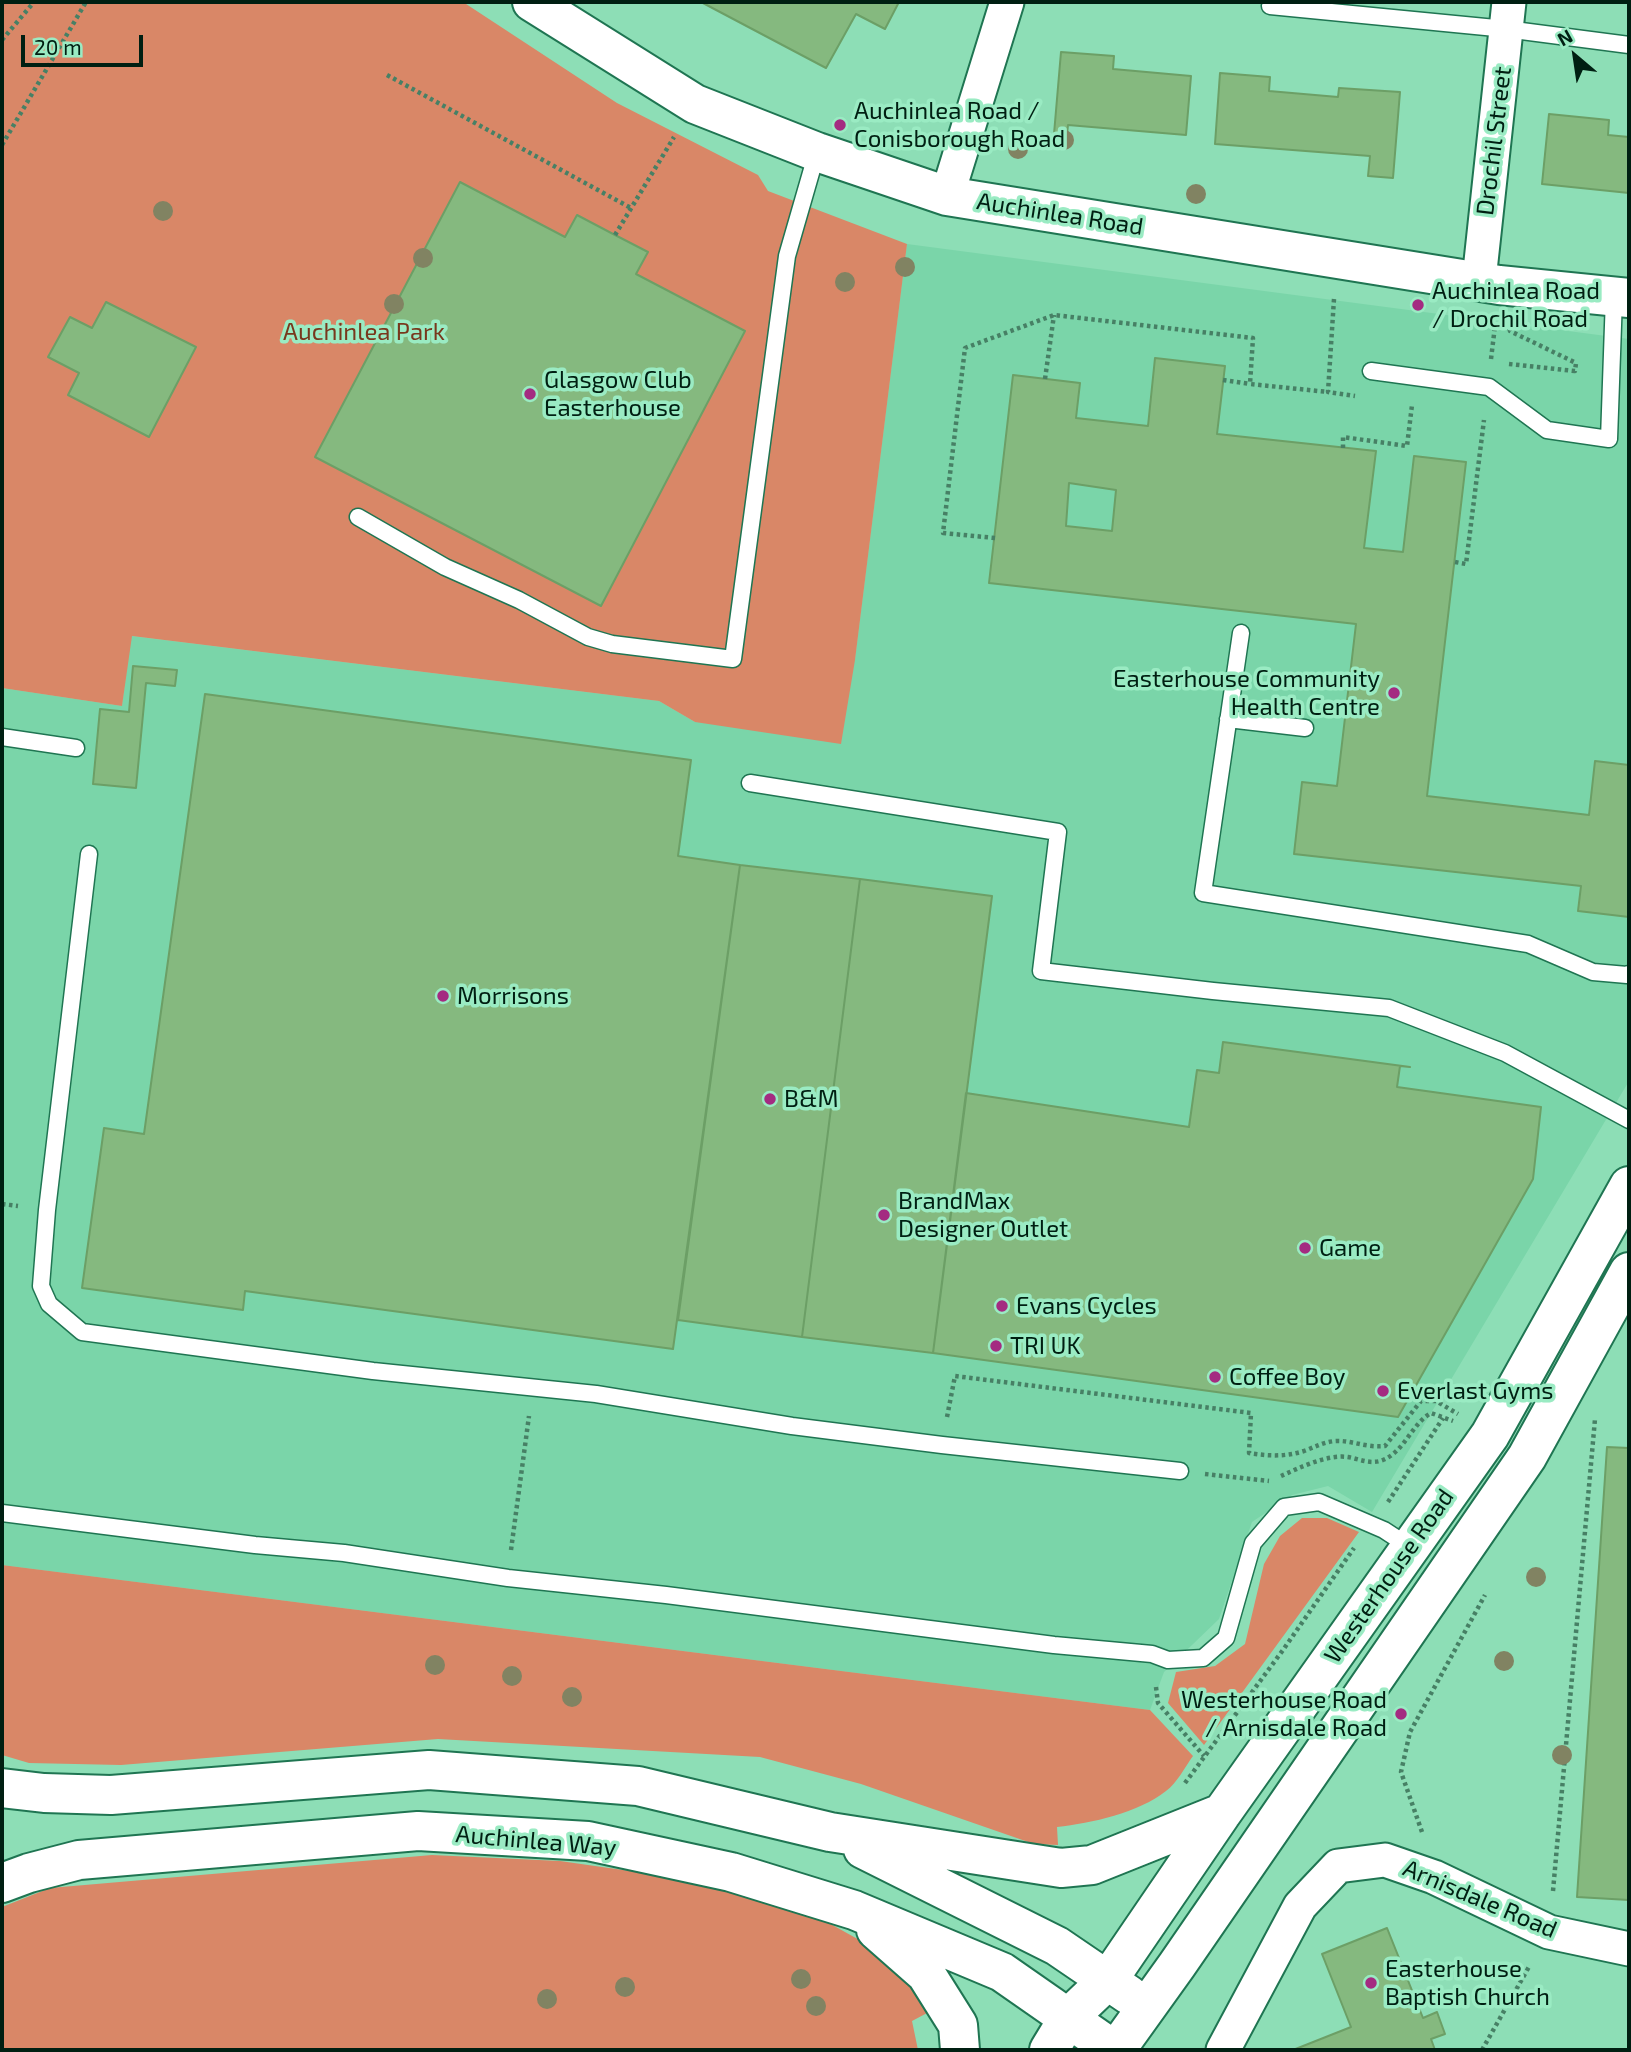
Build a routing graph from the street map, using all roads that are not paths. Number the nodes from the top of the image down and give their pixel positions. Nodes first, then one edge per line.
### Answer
1 (532, 2) edge
2 (1007, 2) edge
3 (1270, 6) dead end
4 (1508, 15) edge
5 (1629, 45) edge
6 (817, 152) junction
7 (947, 196) junction
8 (1479, 280) junction
9 (1622, 297) edge
10 (1371, 371) dead end
11 (358, 517) dead end
12 (1241, 633) dead end
13 (1228, 719) junction
14 (1305, 728) dead end
15 (2, 737) edge
16 (76, 748) dead end
17 (750, 783) dead end
18 (89, 854) dead end
19 (1629, 974) edge
20 (1629, 1121) edge
21 (1629, 1186) edge
22 (1629, 1272) edge
23 (1180, 1471) road end
24 (2, 1513) edge
25 (1410, 1547) junction
26 (2, 1788) edge
27 (1222, 1813) junction
28 (830, 1832) junction
29 (2, 1883) edge
30 (854, 1910) junction
31 (1629, 1949) edge
32 (1108, 1980) junction
33 (1147, 2009) junction
34 (1069, 2017) junction
35 (960, 2050) edge
36 (1049, 2050) edge
37 (1115, 2050) edge
38 (1223, 2050) edge

1 - 6 street, Auchinlea Road
2 - 7 street
3 - 4 lane
4 - 5 lane
4 - 8 street, Drochil Street
6 - 7 street, Auchinlea Road
6 - 11 lane
7 - 8 street, Auchinlea Road
8 - 9 street, Auchinlea Road
9 - 10 lane
12 - 13 lane
13 - 14 lane
13 - 19 lane
15 - 16 lane
17 - 20 lane
18 - 23 lane
21 - 25 street, Westerhouse Road
22 - 33 street, Westerhouse Road
24 - 25 lane
25 - 27 street, Westerhouse Road
26 - 28 street
27 - 28 street
27 - 32 street, Westerhouse Road
28 - 32 street
29 - 30 street, Auchinlea Way
30 - 34 street, Auchinlea Way
30 - 35 street
31 - 38 street, Arnisdale Road
32 - 33 street
32 - 34 street, Westerhouse Road
33 - 37 street, Westerhouse Road
34 - 36 street, Westerhouse Road
34 - 37 street, Auchinlea Way

